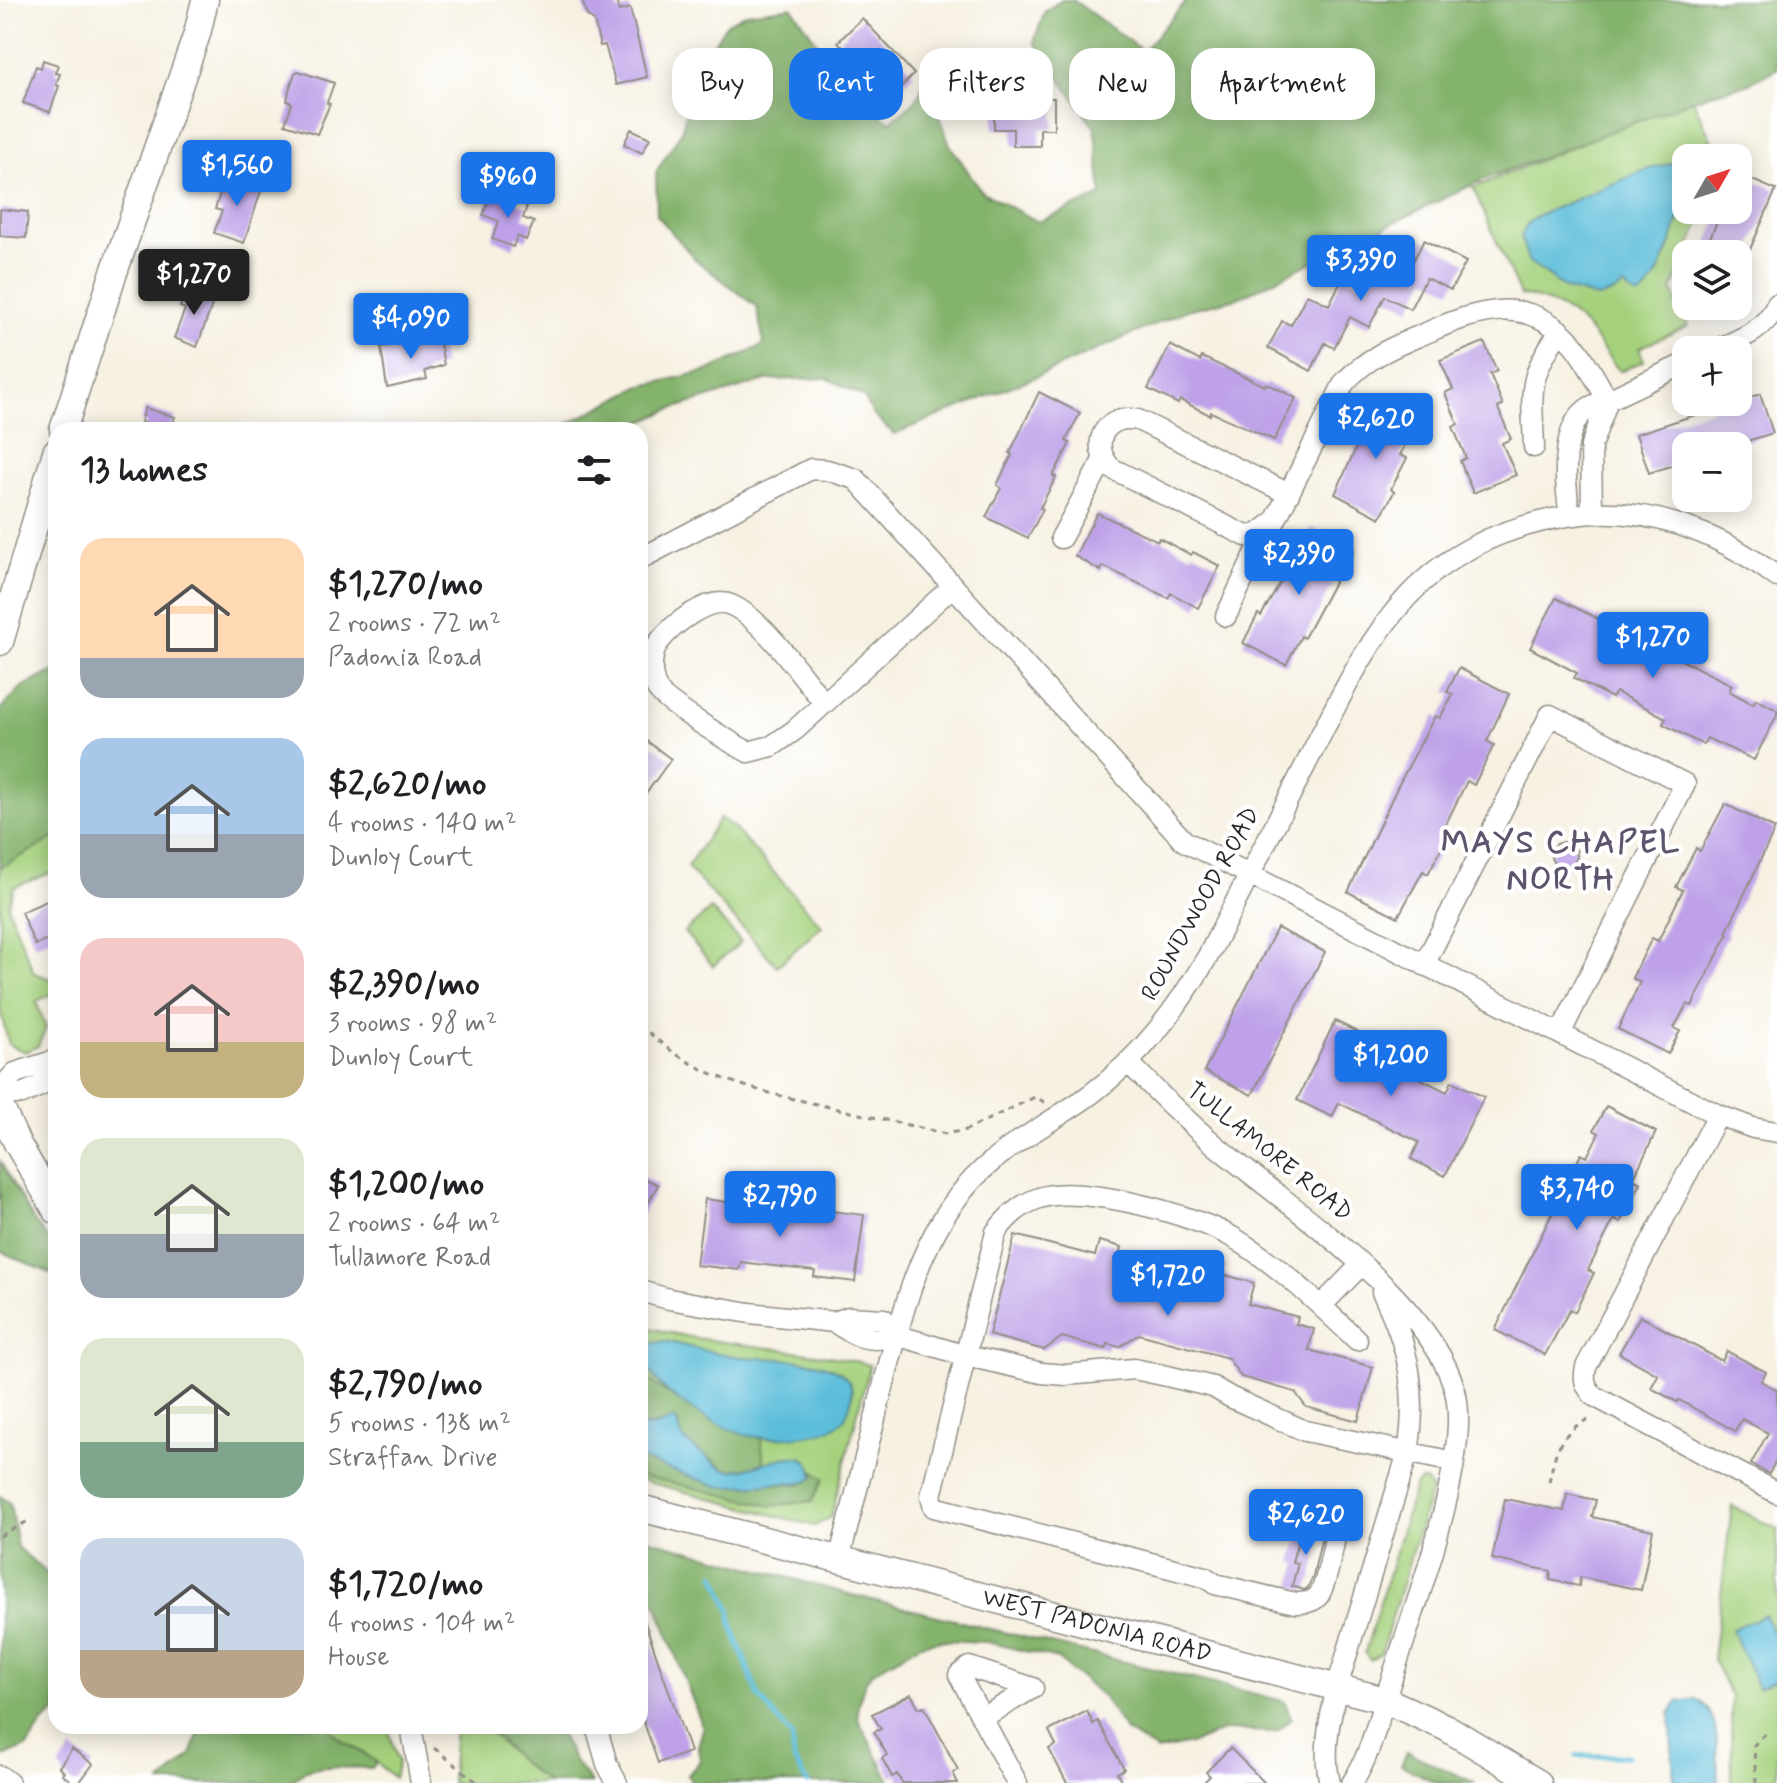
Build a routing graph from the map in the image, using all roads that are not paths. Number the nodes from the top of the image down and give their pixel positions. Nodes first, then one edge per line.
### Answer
1 (205, 0) edge
2 (1777, 304) edge
3 (1560, 331) junction
4 (1742, 336) edge
5 (1672, 370) edge
6 (1608, 400) junction
7 (66, 422) edge
8 (1534, 447) dead end
9 (1103, 460) junction
10 (48, 479) edge
11 (1289, 494) junction
12 (1592, 511) junction
13 (1570, 515) junction
14 (1267, 529) junction
15 (1061, 538) dead end
16 (648, 555) edge
17 (1777, 577) edge
18 (952, 587) junction
19 (1226, 616) dead end
20 (0, 642) edge
21 (824, 703) junction
22 (1249, 875) junction
23 (1424, 965) junction
24 (1560, 1034) junction
25 (48, 1063) edge
26 (1129, 1063) junction
27 (48, 1083) edge
28 (0, 1091) edge
29 (0, 1106) edge
30 (1718, 1115) junction
31 (1777, 1132) edge
32 (48, 1196) edge
33 (1368, 1273) junction
34 (648, 1293) edge
35 (1321, 1306) junction
36 (896, 1335) junction
37 (1357, 1340) dead end
38 (967, 1356) junction
39 (1408, 1452) junction
40 (1454, 1462) junction
41 (1777, 1493) edge
42 (648, 1510) edge
43 (1337, 1517) dead end
44 (839, 1560) junction
45 (1337, 1687) junction
46 (1385, 1700) junction
47 (982, 1718) dead end
48 (412, 1734) edge
49 (598, 1734) edge
50 (0, 1776) edge
51 (9, 1783) edge
52 (421, 1783) edge
53 (617, 1783) edge
54 (1017, 1783) edge
55 (1330, 1783) edge
56 (1352, 1783) edge
57 (1538, 1783) edge

1 - 7 main road
2 - 4 street
3 - 6 street
3 - 8 street
3 - 11 street
5 - 6 street
6 - 12 street
6 - 13 street
9 - 11 street
9 - 14 street
9 - 15 street
10 - 20 main road
11 - 14 street
12 - 13 street, ROUNDWOOD ROAD
12 - 17 street, ROUNDWOOD ROAD
13 - 22 street, ROUNDWOOD ROAD
14 - 19 street
16 - 18 street
18 - 21 street
18 - 22 street
21 - 21 street
22 - 23 street
22 - 26 street, ROUNDWOOD ROAD
23 - 24 street
23 - 24 street
24 - 30 street
25 - 28 street
26 - 33 street, TULLAMORE ROAD
26 - 36 street, ROUNDWOOD ROAD
27 - 28 street
29 - 32 main road
30 - 31 street
30 - 41 street
33 - 35 street
33 - 39 street, TULLAMORE ROAD
33 - 40 street, TULLAMORE ROAD
34 - 36 street
35 - 37 street
35 - 38 street
36 - 38 street
36 - 44 street, ROUNDWOOD ROAD
38 - 39 street
38 - 43 street
39 - 40 street
39 - 45 street, TULLAMORE ROAD
40 - 46 street, TULLAMORE ROAD
42 - 44 main road, WEST PADONIA ROAD
44 - 45 main road, WEST PADONIA ROAD
45 - 46 main road, WEST PADONIA ROAD
45 - 55 street, TULLAMORE ROAD
46 - 56 street, TULLAMORE ROAD
46 - 57 main road, WEST PADONIA ROAD
47 - 54 street
48 - 52 street
49 - 53 street
50 - 51 street

